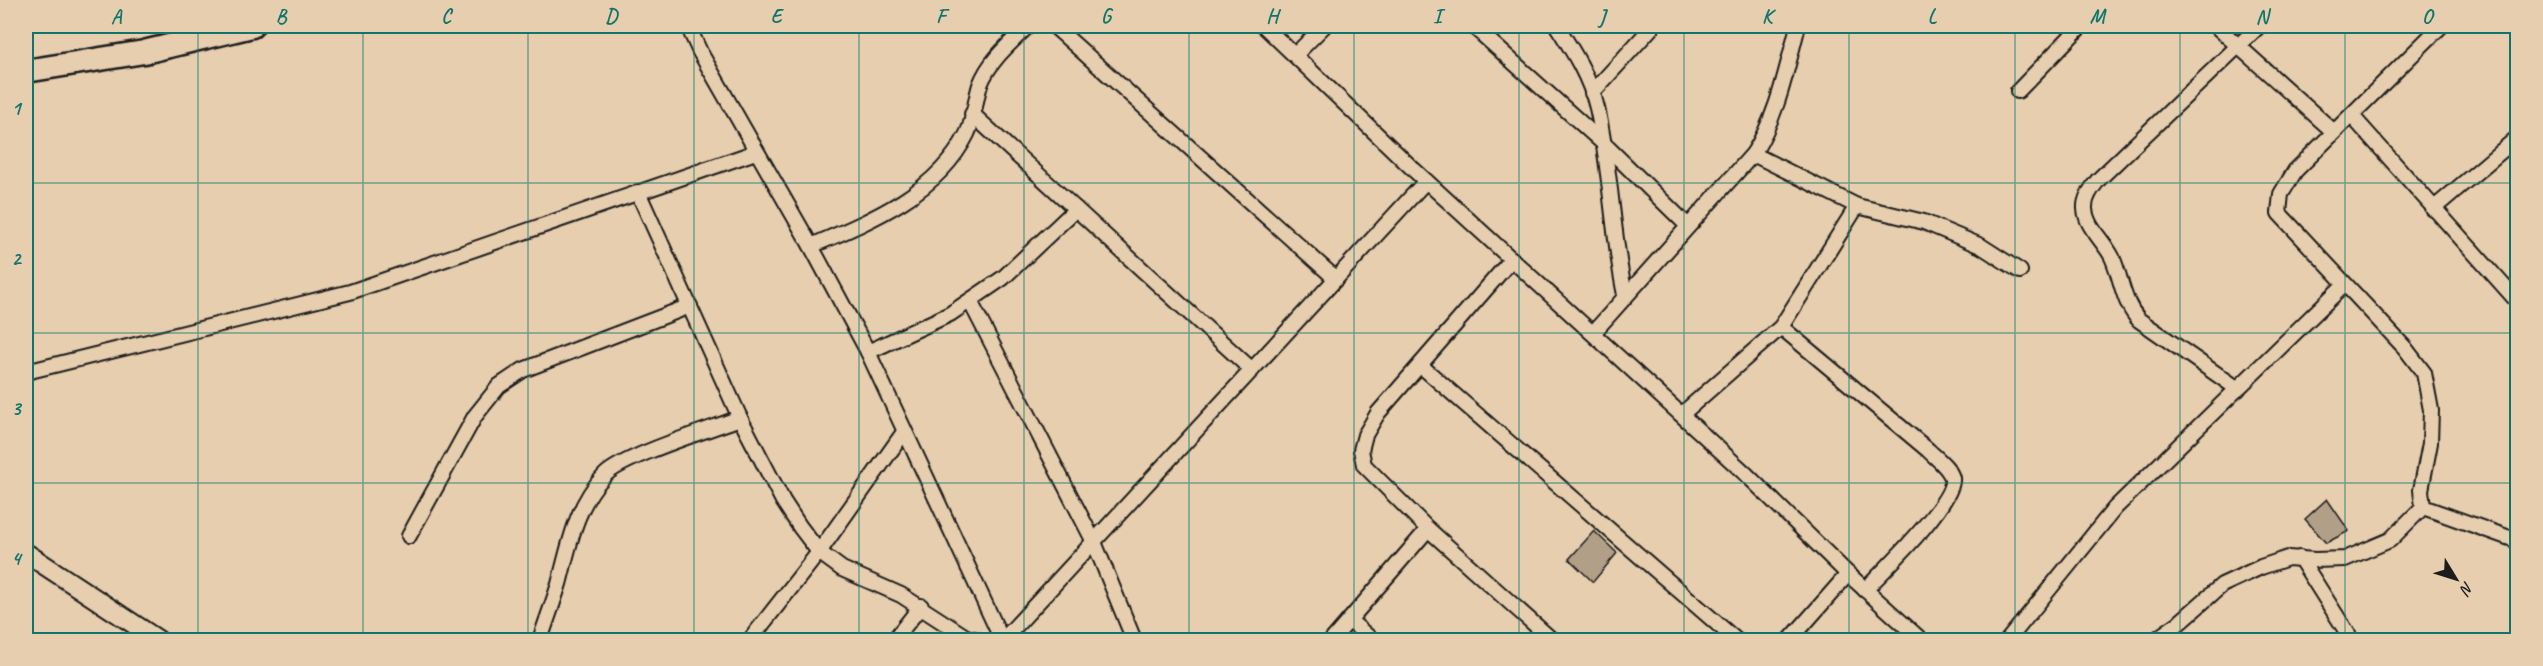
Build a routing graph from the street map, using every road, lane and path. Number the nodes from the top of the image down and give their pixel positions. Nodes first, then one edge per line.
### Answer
1 (252, 26) edge
2 (688, 26) edge
3 (1028, 26) edge
4 (1054, 26) edge
5 (1264, 26) edge
6 (1324, 26) edge
7 (1473, 26) edge
8 (1494, 26) edge
9 (1557, 26) edge
10 (1653, 26) edge
11 (1798, 26) edge
12 (2081, 26) edge
13 (2216, 26) edge
14 (2259, 26) edge
15 (2434, 28) edge
16 (1484, 36) junction
17 (2238, 45) junction
18 (1295, 55) junction
19 (26, 71) edge
20 (2018, 91) dead end
21 (1592, 93) junction
22 (972, 114) junction
23 (2352, 116) junction
24 (2334, 132) junction
25 (2517, 137) edge
26 (1602, 142) junction
27 (756, 152) junction
28 (1753, 154) junction
29 (1426, 181) junction
30 (638, 192) junction
31 (1857, 206) junction
32 (1076, 209) junction
33 (2433, 209) junction
34 (1688, 226) junction
35 (812, 246) junction
36 (1512, 259) junction
37 (2020, 271) dead end
38 (1336, 279) junction
39 (2344, 285) junction
40 (1625, 295) junction
41 (2516, 298) edge
42 (970, 301) junction
43 (690, 306) junction
44 (1781, 327) junction
45 (1593, 333) junction
46 (868, 352) junction
47 (1420, 365) junction
48 (1252, 370) junction
49 (26, 372) edge
50 (2238, 389) junction
51 (1682, 414) junction
52 (740, 418) junction
53 (904, 432) junction
54 (2423, 507) junction
55 (1428, 529) junction
56 (410, 536) dead end
57 (2517, 541) edge
58 (1094, 542) junction
59 (819, 552) junction
60 (26, 553) edge
61 (2300, 558) junction
62 (1848, 574) junction
63 (1865, 590) junction
64 (921, 606) junction
65 (1349, 620) junction
66 (1804, 626) junction
67 (158, 640) edge
68 (540, 640) edge
69 (750, 640) edge
70 (894, 640) edge
71 (978, 640) edge
72 (1003, 640) edge
73 (1134, 640) edge
74 (1332, 640) edge
75 (1372, 640) edge
76 (1552, 640) edge
77 (1736, 640) edge
78 (1790, 640) edge
79 (1811, 640) edge
80 (1922, 640) edge
81 (2008, 640) edge
82 (2155, 640) edge
83 (2349, 640) edge

1 - 19 main road
2 - 27 street
3 - 22 street
4 - 38 street
5 - 18 street
6 - 18 street
7 - 16 street
8 - 16 street
9 - 21 street
10 - 21 street
11 - 28 street
12 - 20 street
13 - 17 street
14 - 17 street
15 - 23 street
16 - 26 street
17 - 24 street
17 - 50 street
18 - 29 street
21 - 26 street
22 - 32 street
22 - 35 street
23 - 24 street
23 - 33 street
24 - 39 street
25 - 33 street
26 - 34 street
26 - 40 street
27 - 30 street
27 - 35 street
28 - 31 street
28 - 34 street
29 - 36 street
29 - 38 street
30 - 43 street
30 - 49 street
31 - 37 street
31 - 44 street
32 - 42 street
32 - 48 street
33 - 41 street
34 - 40 street
35 - 46 street
36 - 45 street
36 - 47 street
38 - 48 street
39 - 50 street
39 - 54 street
40 - 45 street
42 - 46 street
42 - 58 street
43 - 52 street
43 - 56 street
44 - 51 street
44 - 63 street
45 - 51 street
46 - 53 street
47 - 55 street
47 - 77 street
48 - 58 street
50 - 81 street
51 - 62 street
52 - 59 street
52 - 68 street
53 - 59 street
53 - 72 street
54 - 57 street
54 - 61 street
55 - 65 street
55 - 76 street
58 - 72 street
58 - 73 street
59 - 64 street
59 - 69 street
60 - 67 street
61 - 82 street
61 - 83 street
62 - 63 street
62 - 66 street
63 - 80 street
64 - 70 street
64 - 71 street
65 - 74 street
65 - 75 street
66 - 78 street
66 - 79 street

